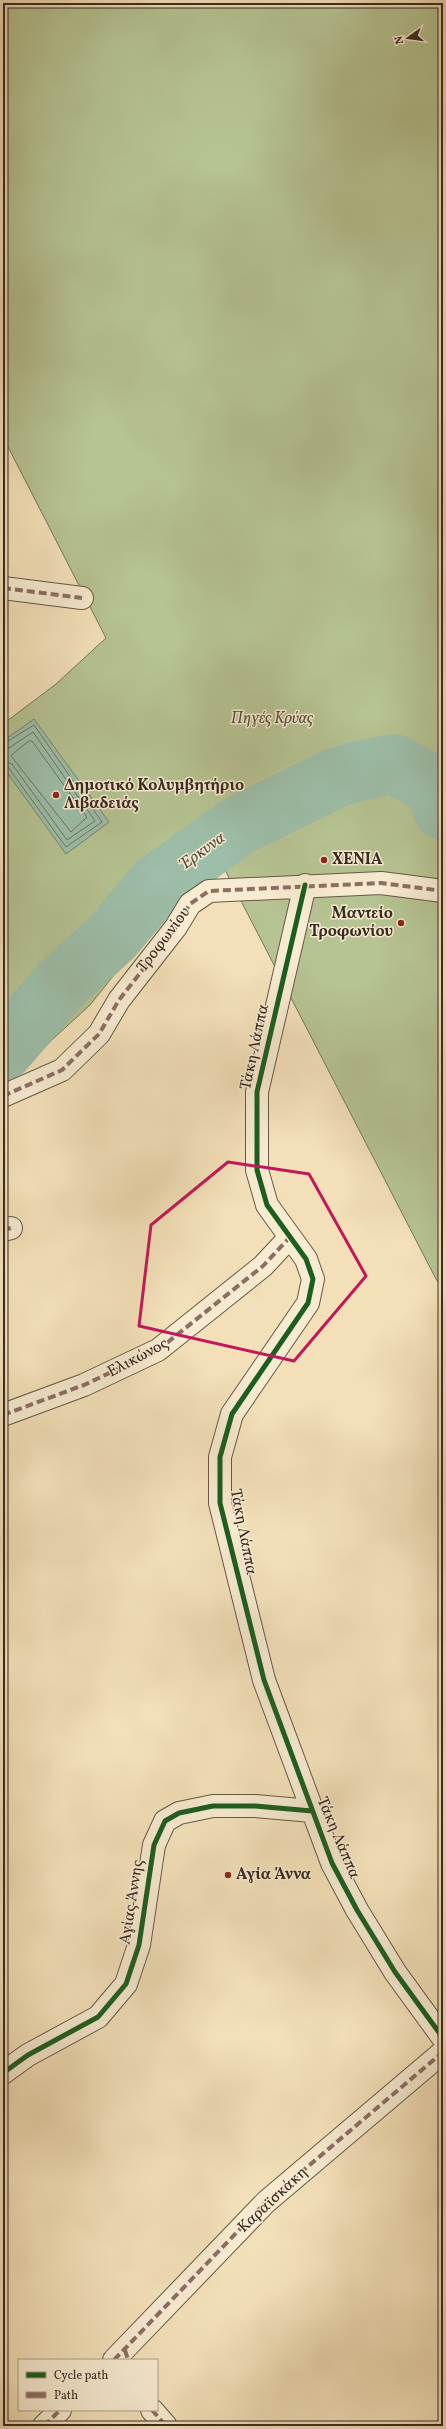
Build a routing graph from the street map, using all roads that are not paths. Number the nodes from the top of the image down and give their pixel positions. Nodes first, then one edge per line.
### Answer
1 (3, 588) edge
2 (82, 598) dead end
3 (305, 885) junction
4 (443, 891) edge
5 (3, 1096) edge
6 (290, 1237) junction
7 (3, 1416) edge
8 (312, 1811) junction
9 (443, 2038) edge
10 (443, 2052) edge
11 (3, 2073) edge
12 (123, 2357) edge
13 (59, 2411) edge
14 (153, 2411) edge
15 (44, 2426) edge
16 (166, 2426) edge

1 - 2 street
3 - 4 street, Τροφωνίου
3 - 5 street, Τροφωνίου
3 - 6 street, Τάκη Λάππα
6 - 7 street, Ελικώνος
6 - 8 street, Τάκη Λάππα
8 - 9 street, Τάκη Λάππα
8 - 11 street, Αγίας Άννης
10 - 12 street, Καραϊσκάκη
13 - 15 street
14 - 16 street

